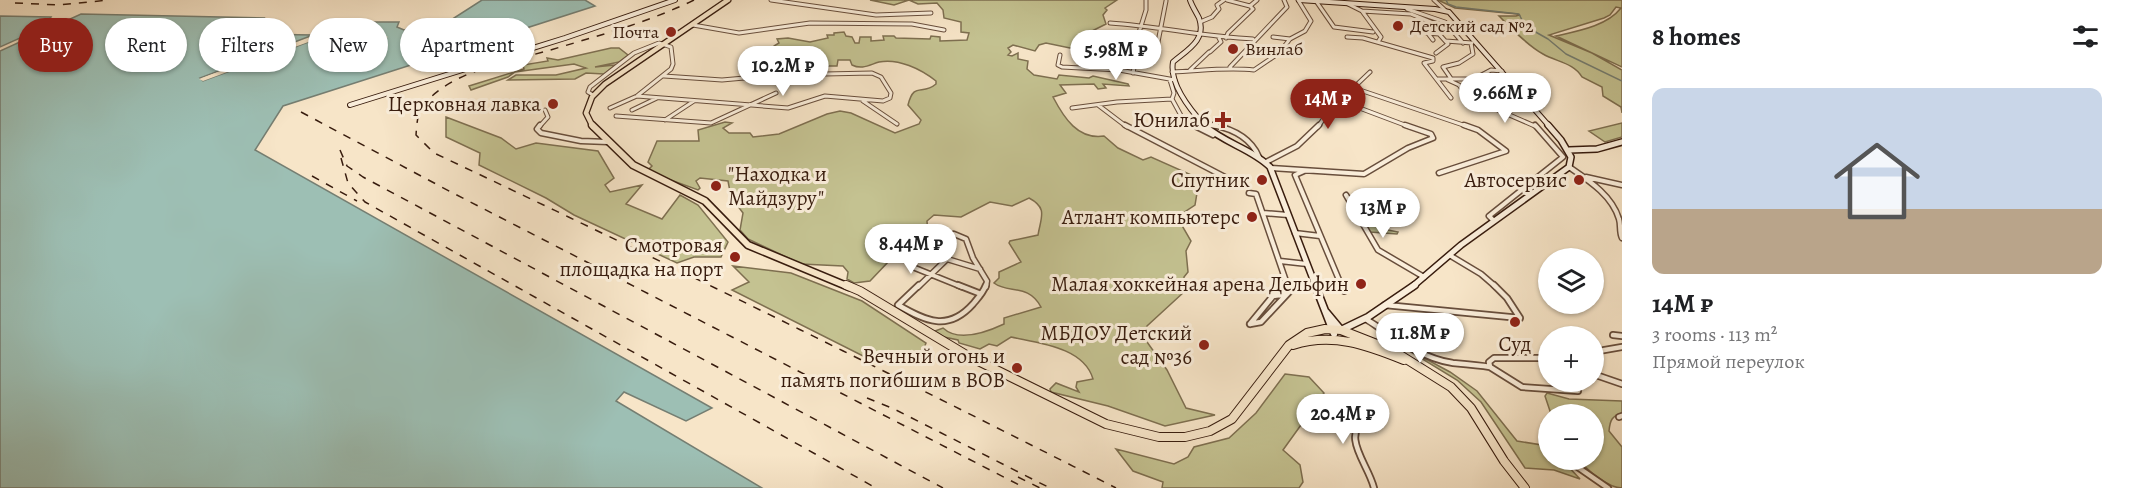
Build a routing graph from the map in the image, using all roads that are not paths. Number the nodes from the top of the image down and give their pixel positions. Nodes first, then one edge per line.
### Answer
1 (675, 0) edge
2 (728, 0) edge
3 (771, 0) edge
4 (1146, 0) edge
5 (1190, 0) edge
6 (1226, 0) edge
7 (1257, 0) edge
8 (1284, 0) edge
9 (1299, 0) edge
10 (1434, 0) edge
11 (1166, 1) edge
12 (1316, 1) edge
13 (1348, 3) junction
14 (1250, 6) junction
15 (1398, 7) junction
16 (1445, 10) junction
17 (1362, 11) junction
18 (931, 13) dead end
19 (876, 15) junction
20 (1200, 22) junction
21 (1420, 22) dead end
22 (1110, 23) dead end
23 (1433, 23) dead end
24 (873, 24) junction
25 (1139, 25) junction
26 (693, 26) junction
27 (1160, 29) junction
28 (944, 30) dead end
29 (1373, 32) dead end
30 (1427, 33) junction
31 (1200, 36) junction
32 (1273, 37) dead end
33 (1347, 37) dead end
34 (1219, 38) junction
35 (1227, 38) junction
36 (1253, 39) junction
37 (1290, 39) junction
38 (1433, 40) dead end
39 (1446, 41) junction
40 (1378, 42) junction
41 (1463, 43) junction
42 (1471, 43) junction
43 (662, 44) junction
44 (1478, 44) junction
45 (1436, 53) dead end
46 (1060, 55) dead end
47 (1230, 67) junction
48 (1092, 68) junction
49 (1188, 71) junction
50 (1502, 71) junction
51 (1172, 72) junction
52 (1370, 72) dead end
53 (1134, 73) junction
54 (664, 76) junction
55 (1437, 79) junction
56 (1473, 79) junction
57 (1509, 79) junction
58 (1172, 80) junction
59 (1450, 80) junction
60 (1354, 88) junction
61 (776, 93) dead end
62 (593, 95) junction
63 (638, 96) junction
64 (658, 98) junction
65 (1451, 98) dead end
66 (1172, 99) junction
67 (863, 100) junction
68 (694, 101) junction
69 (1341, 101) junction
70 (350, 105) dead end
71 (750, 105) junction
72 (1098, 105) junction
73 (610, 108) dead end
74 (1072, 108) dead end
75 (545, 110) dead end
76 (632, 110) dead end
77 (616, 116) dead end
78 (663, 120) junction
79 (897, 124) dead end
80 (1203, 125) junction
81 (1213, 135) junction
82 (608, 142) junction
83 (1622, 142) edge
84 (1569, 150) junction
85 (1259, 158) junction
86 (1266, 162) junction
87 (1569, 166) junction
88 (1271, 168) junction
89 (1304, 171) junction
90 (1439, 173) dead end
91 (1539, 176) junction
92 (1586, 176) junction
93 (1225, 177) dead end
94 (1549, 180) junction
95 (1622, 185) edge
96 (1257, 189) dead end
97 (1346, 195) dead end
98 (1263, 213) junction
99 (1289, 216) junction
100 (1494, 221) junction
101 (1295, 233) junction
102 (954, 234) dead end
103 (1321, 236) junction
104 (1622, 238) edge
105 (1451, 256) junction
106 (1280, 261) junction
107 (1307, 264) junction
108 (915, 268) dead end
109 (980, 269) junction
110 (929, 273) junction
111 (1425, 278) junction
112 (1344, 291) dead end
113 (1287, 294) junction
114 (981, 295) junction
115 (1384, 305) junction
116 (896, 308) junction
117 (1326, 312) joint
118 (1364, 320) junction
119 (1336, 331) junction
120 (1613, 335) dead end
121 (1622, 336) edge
122 (1349, 337) junction
123 (1622, 346) edge
124 (1604, 350) edge
125 (1282, 352) junction
126 (1538, 358) edge
127 (1490, 367) junction
128 (1439, 378) junction
129 (1604, 378) edge
130 (1622, 384) edge
131 (1538, 388) edge
132 (1366, 417) dead end
133 (1582, 470) edge
134 (1374, 488) edge
135 (1525, 488) edge
136 (1608, 488) edge

1 - 70 street
2 - 26 main road
3 - 19 street
4 - 25 street
5 - 20 main road
6 - 14 street
6 - 20 street
7 - 14 street
8 - 36 street
9 - 12 street
9 - 37 street
10 - 16 street
11 - 27 street
12 - 13 street
12 - 29 street
13 - 15 street
13 - 17 street
14 - 35 street
15 - 16 street
15 - 41 street
16 - 44 street
17 - 23 street
17 - 40 street
18 - 19 street
19 - 24 street
20 - 31 main road
21 - 30 street
22 - 25 street
24 - 26 street
24 - 28 street
25 - 27 street
25 - 27 street
26 - 43 main road
27 - 31 street
30 - 38 street
30 - 39 street
31 - 34 street
31 - 51 main road
32 - 37 street
33 - 40 street
34 - 35 street
34 - 49 street
35 - 36 street
36 - 47 street
37 - 47 street
39 - 41 street
39 - 45 street
40 - 55 street
41 - 42 street
42 - 44 street
42 - 59 street
43 - 54 street
43 - 62 main road
43 - 62 street
44 - 50 street
46 - 48 street
47 - 49 street
48 - 53 street
48 - 53 street
49 - 51 street
50 - 56 street
50 - 57 street
51 - 58 main road
52 - 60 street
53 - 58 street
54 - 63 street
54 - 67 street
55 - 59 street
55 - 65 street
56 - 57 street
56 - 59 street
57 - 84 street
58 - 66 street
58 - 80 main road
59 - 91 street
60 - 69 street
60 - 90 street
61 - 71 street
62 - 82 main road
63 - 64 street
63 - 73 street
64 - 68 street
64 - 76 street
66 - 72 street
66 - 81 street
67 - 71 street
67 - 79 street
68 - 71 street
68 - 78 street
69 - 86 street
69 - 89 street
71 - 78 street
72 - 74 street
72 - 93 street
75 - 82 street
77 - 78 street
80 - 81 main road
80 - 85 street
81 - 85 main road
82 - 116 main road
83 - 84 street
84 - 87 main road
85 - 86 main road
86 - 88 main road
87 - 92 street
87 - 94 main road
88 - 89 street
88 - 99 main road
89 - 103 street
91 - 94 street
91 - 100 street
92 - 95 street
92 - 104 street
94 - 100 main road
96 - 98 street
97 - 111 street
98 - 99 street
98 - 106 street
99 - 101 main road
100 - 105 main road
101 - 103 street
101 - 107 main road
102 - 109 street
103 - 112 street
105 - 111 main road
105 - 115 street
106 - 107 street
106 - 113 street
107 - 117 main road
108 - 110 street
109 - 110 street
109 - 114 street
110 - 114 street
110 - 116 street
111 - 115 main road
113 - 113 street
114 - 116 street
115 - 118 main road
116 - 125 main road
117 - 119 street
118 - 119 street
118 - 122 street
118 - 127 street
119 - 122 main road
119 - 122 main road
119 - 125 main road
120 - 121 street
122 - 125 main road
122 - 128 main road
122 - 128 main road
123 - 124 street
126 - 127 street
127 - 131 street
128 - 135 main road
129 - 130 street
132 - 134 street
133 - 136 street

